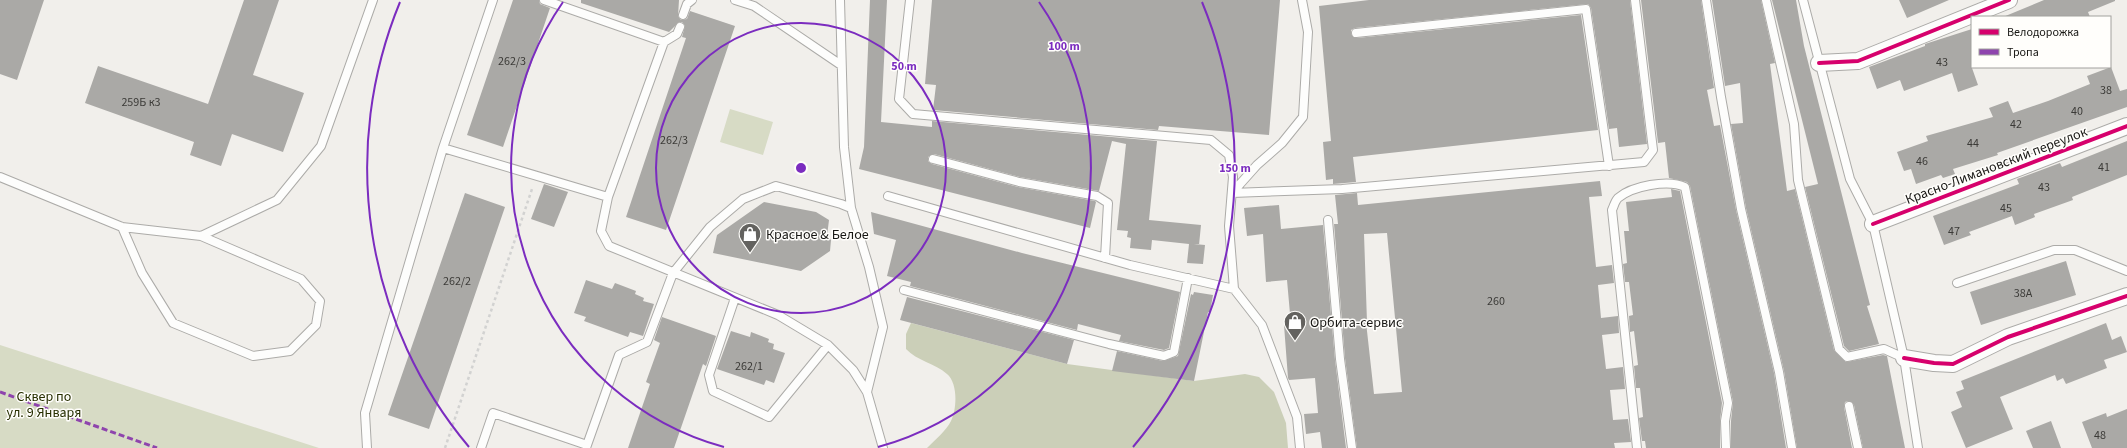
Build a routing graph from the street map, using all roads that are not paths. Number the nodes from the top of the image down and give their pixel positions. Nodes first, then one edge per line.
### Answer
1 (373, 0) edge
2 (493, 0) edge
3 (544, 0) edge
4 (692, 0) edge
5 (735, 0) edge
6 (840, 0) edge
7 (910, 0) edge
8 (1302, 0) edge
9 (1635, 0) edge
10 (1706, 0) edge
11 (1766, 0) edge
12 (1803, 0) edge
13 (2009, 0) edge
14 (683, 15) dead end
15 (680, 26) dead end
16 (1356, 33) dead end
17 (664, 42) junction
18 (1819, 63) junction
19 (841, 65) junction
20 (2127, 126) edge
21 (443, 148) junction
22 (933, 159) dead end
23 (1608, 166) junction
24 (0, 177) edge
25 (1232, 193) junction
26 (888, 196) dead end
27 (608, 197) junction
28 (851, 208) junction
29 (1328, 220) dead end
30 (1873, 224) junction
31 (122, 227) junction
32 (201, 236) junction
33 (1105, 258) junction
34 (2127, 271) edge
35 (673, 273) junction
36 (1188, 278) junction
37 (1957, 283) dead end
38 (1234, 289) junction
39 (904, 290) dead end
40 (2127, 296) edge
41 (735, 298) junction
42 (828, 345) junction
43 (1904, 358) junction
44 (867, 392) junction
45 (1849, 406) dead end
46 (587, 446) edge
47 (367, 448) edge
48 (481, 448) edge
49 (883, 448) edge
50 (1300, 448) edge
51 (1352, 448) edge
52 (1637, 448) edge
53 (1726, 448) edge
54 (1792, 448) edge
55 (1858, 448) edge
56 (1918, 448) edge

1 - 32 lane
2 - 21 lane
3 - 17 lane
4 - 14 lane
5 - 19 lane
6 - 19 lane
7 - 25 lane
8 - 25 lane
9 - 23 lane
10 - 54 lane
11 - 43 lane
12 - 18 lane
13 - 18 street
15 - 17 lane
16 - 23 lane
17 - 27 lane
18 - 30 lane
19 - 28 lane
20 - 30 street, Красно-Лимановский переулок
21 - 27 lane
21 - 47 lane
22 - 33 lane
23 - 25 lane
24 - 31 lane
25 - 38 lane
26 - 33 lane
27 - 35 lane
28 - 35 lane
28 - 44 lane
29 - 51 lane
30 - 43 lane
31 - 32 lane
31 - 32 lane
33 - 36 lane
34 - 37 lane
35 - 41 lane
35 - 46 lane
36 - 38 lane
36 - 39 lane
38 - 50 lane
40 - 43 street
41 - 42 lane
41 - 42 lane
42 - 44 lane
43 - 56 lane
44 - 49 lane
45 - 55 lane
46 - 48 lane
52 - 53 lane

